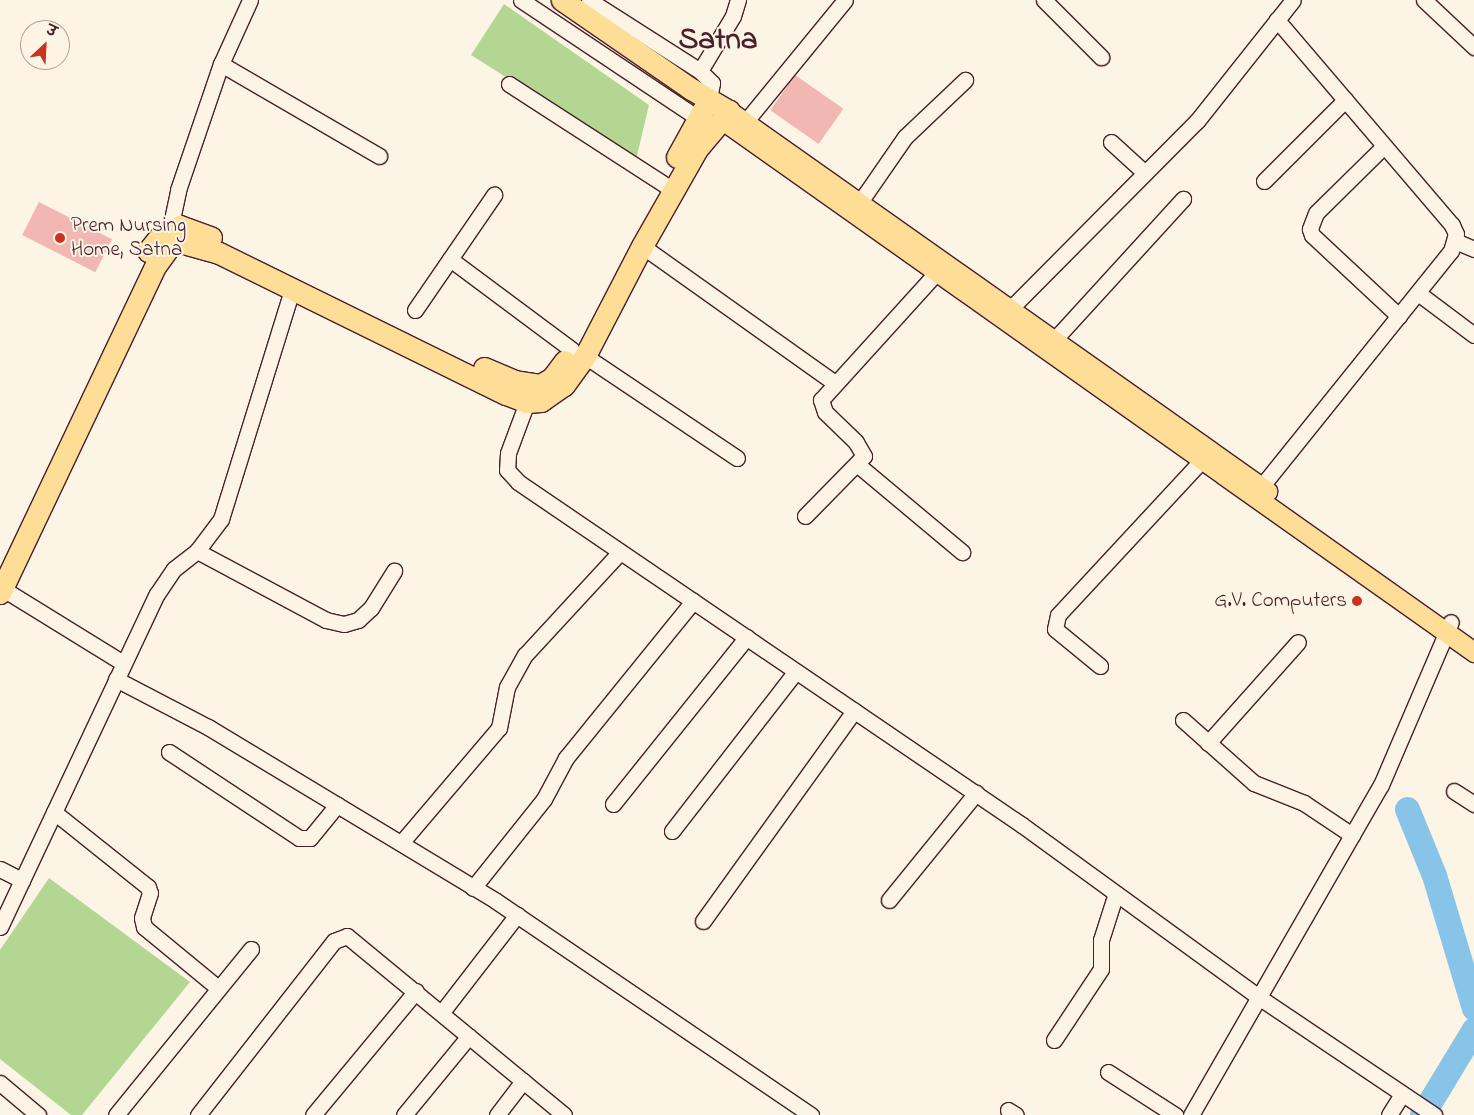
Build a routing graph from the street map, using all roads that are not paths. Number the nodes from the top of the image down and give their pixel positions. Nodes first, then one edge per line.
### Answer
1 (250, 0) edge
2 (521, 0) edge
3 (562, 0) edge
4 (590, 0) edge
5 (738, 0) edge
6 (845, 0) edge
7 (1044, 0) edge
8 (1293, 0) edge
9 (1424, 0) edge
10 (1277, 20) junction
11 (1474, 47) edge
12 (1101, 57) dead end
13 (221, 64) junction
14 (965, 80) dead end
15 (691, 81) junction
16 (509, 84) dead end
17 (1345, 100) junction
18 (718, 113) junction
19 (1111, 142) dead end
20 (1384, 146) junction
21 (379, 156) dead end
22 (1145, 172) junction
23 (1264, 181) dead end
24 (668, 187) junction
25 (494, 195) dead end
26 (1183, 199) dead end
27 (860, 202) junction
28 (170, 229) junction
29 (1455, 241) junction
30 (642, 246) junction
31 (1474, 249) edge
32 (450, 259) junction
33 (936, 273) junction
34 (292, 289) junction
35 (1418, 292) junction
36 (1011, 308) junction
37 (414, 310) dead end
38 (1399, 316) junction
39 (1474, 335) edge
40 (1055, 339) junction
41 (578, 353) junction
42 (835, 383) junction
43 (526, 402) junction
44 (737, 458) dead end
45 (1201, 461) junction
46 (858, 465) junction
47 (1261, 487) junction
48 (805, 516) dead end
49 (197, 551) junction
50 (620, 552) junction
51 (962, 552) dead end
52 (0, 565) edge
53 (394, 571) dead end
54 (1, 589) edge
55 (693, 601) junction
56 (1449, 627) junction
57 (747, 637) junction
58 (1474, 638) edge
59 (1298, 642) dead end
60 (1474, 652) edge
61 (123, 663) junction
62 (1100, 666) dead end
63 (796, 671) junction
64 (116, 679) junction
65 (854, 710) junction
66 (1183, 720) dead end
67 (1208, 742) junction
68 (169, 752) dead end
69 (1454, 791) dead end
70 (976, 793) junction
71 (613, 804) dead end
72 (1474, 804) edge
73 (337, 805) junction
74 (54, 812) junction
75 (672, 831) dead end
76 (1352, 835) junction
77 (400, 844) junction
78 (0, 869) edge
79 (22, 880) junction
80 (473, 888) junction
81 (1116, 893) junction
82 (889, 900) dead end
83 (517, 915) junction
84 (703, 921) dead end
85 (0, 927) edge
86 (251, 949) dead end
87 (218, 988) junction
88 (416, 991) junction
89 (1260, 998) junction
90 (442, 1012) junction
91 (470, 1036) junction
92 (1054, 1040) dead end
93 (1108, 1072) dead end
94 (523, 1081) junction
95 (0, 1083) edge
96 (1407, 1096) junction
97 (802, 1113) edge
98 (38, 1115) edge
99 (116, 1115) edge
100 (198, 1115) edge
101 (313, 1115) edge
102 (404, 1115) edge
103 (497, 1115) edge
104 (564, 1115) edge
105 (1175, 1115) edge
106 (1191, 1115) edge
107 (1388, 1115) edge
108 (1434, 1115) edge

1 - 13 street
2 - 18 street
3 - 15 highway
4 - 15 street
5 - 15 street
6 - 18 street
7 - 12 street
8 - 10 street
9 - 11 street
10 - 17 street
10 - 22 street
13 - 21 street
13 - 28 street
14 - 27 street
15 - 18 highway
16 - 24 street
17 - 20 street
17 - 23 street
18 - 24 highway
18 - 27 main road
18 - 33 main road
19 - 22 street
20 - 29 street
20 - 38 street
22 - 36 street
24 - 30 highway
24 - 41 highway
25 - 32 street
26 - 40 street
27 - 36 main road
28 - 41 highway
28 - 52 highway
29 - 31 street
29 - 35 street
30 - 41 highway
30 - 42 street
32 - 37 street
32 - 41 street
33 - 42 street
33 - 45 main road
34 - 43 highway
34 - 49 street
34 - 54 highway
35 - 38 street
35 - 39 street
36 - 40 main road
38 - 47 street
40 - 47 main road
41 - 43 highway
41 - 44 street
42 - 46 street
43 - 50 street
45 - 56 main road
45 - 62 street
46 - 48 street
46 - 51 street
47 - 56 main road
49 - 53 street
49 - 61 street
50 - 55 street
50 - 77 street
54 - 61 street
55 - 57 street
55 - 80 street
56 - 58 main road
56 - 60 main road
56 - 76 street
57 - 63 street
57 - 71 street
59 - 67 street
61 - 64 street
63 - 65 street
63 - 75 street
64 - 73 street
64 - 74 street
65 - 70 street
65 - 84 street
66 - 67 street
67 - 76 street
68 - 73 street
69 - 72 street
70 - 81 street
70 - 82 street
73 - 77 street
74 - 79 street
74 - 87 street
76 - 89 street
77 - 80 street
78 - 79 street
79 - 85 street
80 - 83 street
81 - 89 street
81 - 92 street
83 - 90 street
83 - 97 street
86 - 87 street
87 - 99 street
88 - 90 street
88 - 100 street
88 - 101 street
89 - 96 street
89 - 106 street
90 - 91 street
91 - 94 street
91 - 102 street
93 - 105 street
94 - 103 street
94 - 104 street
95 - 98 street
96 - 107 street
96 - 108 street

